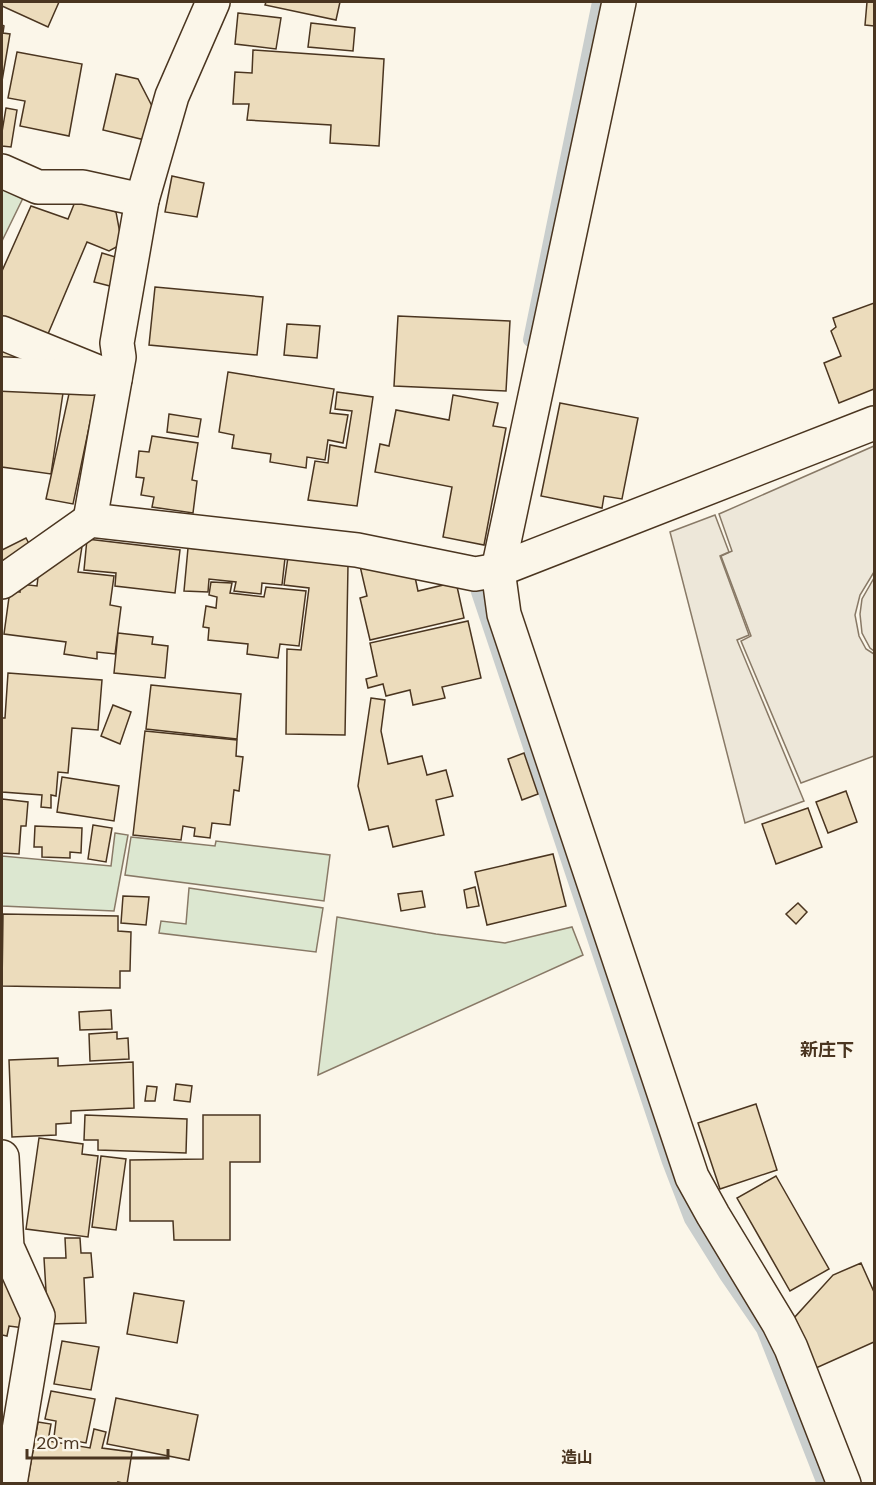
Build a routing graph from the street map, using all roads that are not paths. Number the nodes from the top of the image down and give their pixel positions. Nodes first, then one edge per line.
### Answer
1 (213, 2) edge
2 (619, 2) edge
3 (2, 171) edge
4 (142, 200) junction
5 (2, 333) edge
6 (2, 374) edge
7 (115, 379) junction
8 (874, 423) edge
9 (90, 520) junction
10 (486, 572) junction
11 (2, 582) edge
12 (2, 1156) edge
13 (5, 1252) edge
14 (10, 1484) edge
15 (844, 1484) edge

1 - 4 street
2 - 10 street
3 - 4 street
4 - 7 street
5 - 7 street
6 - 7 street
7 - 9 street
8 - 10 street
9 - 10 street
9 - 11 street
10 - 15 street
12 - 13 street
13 - 14 street

